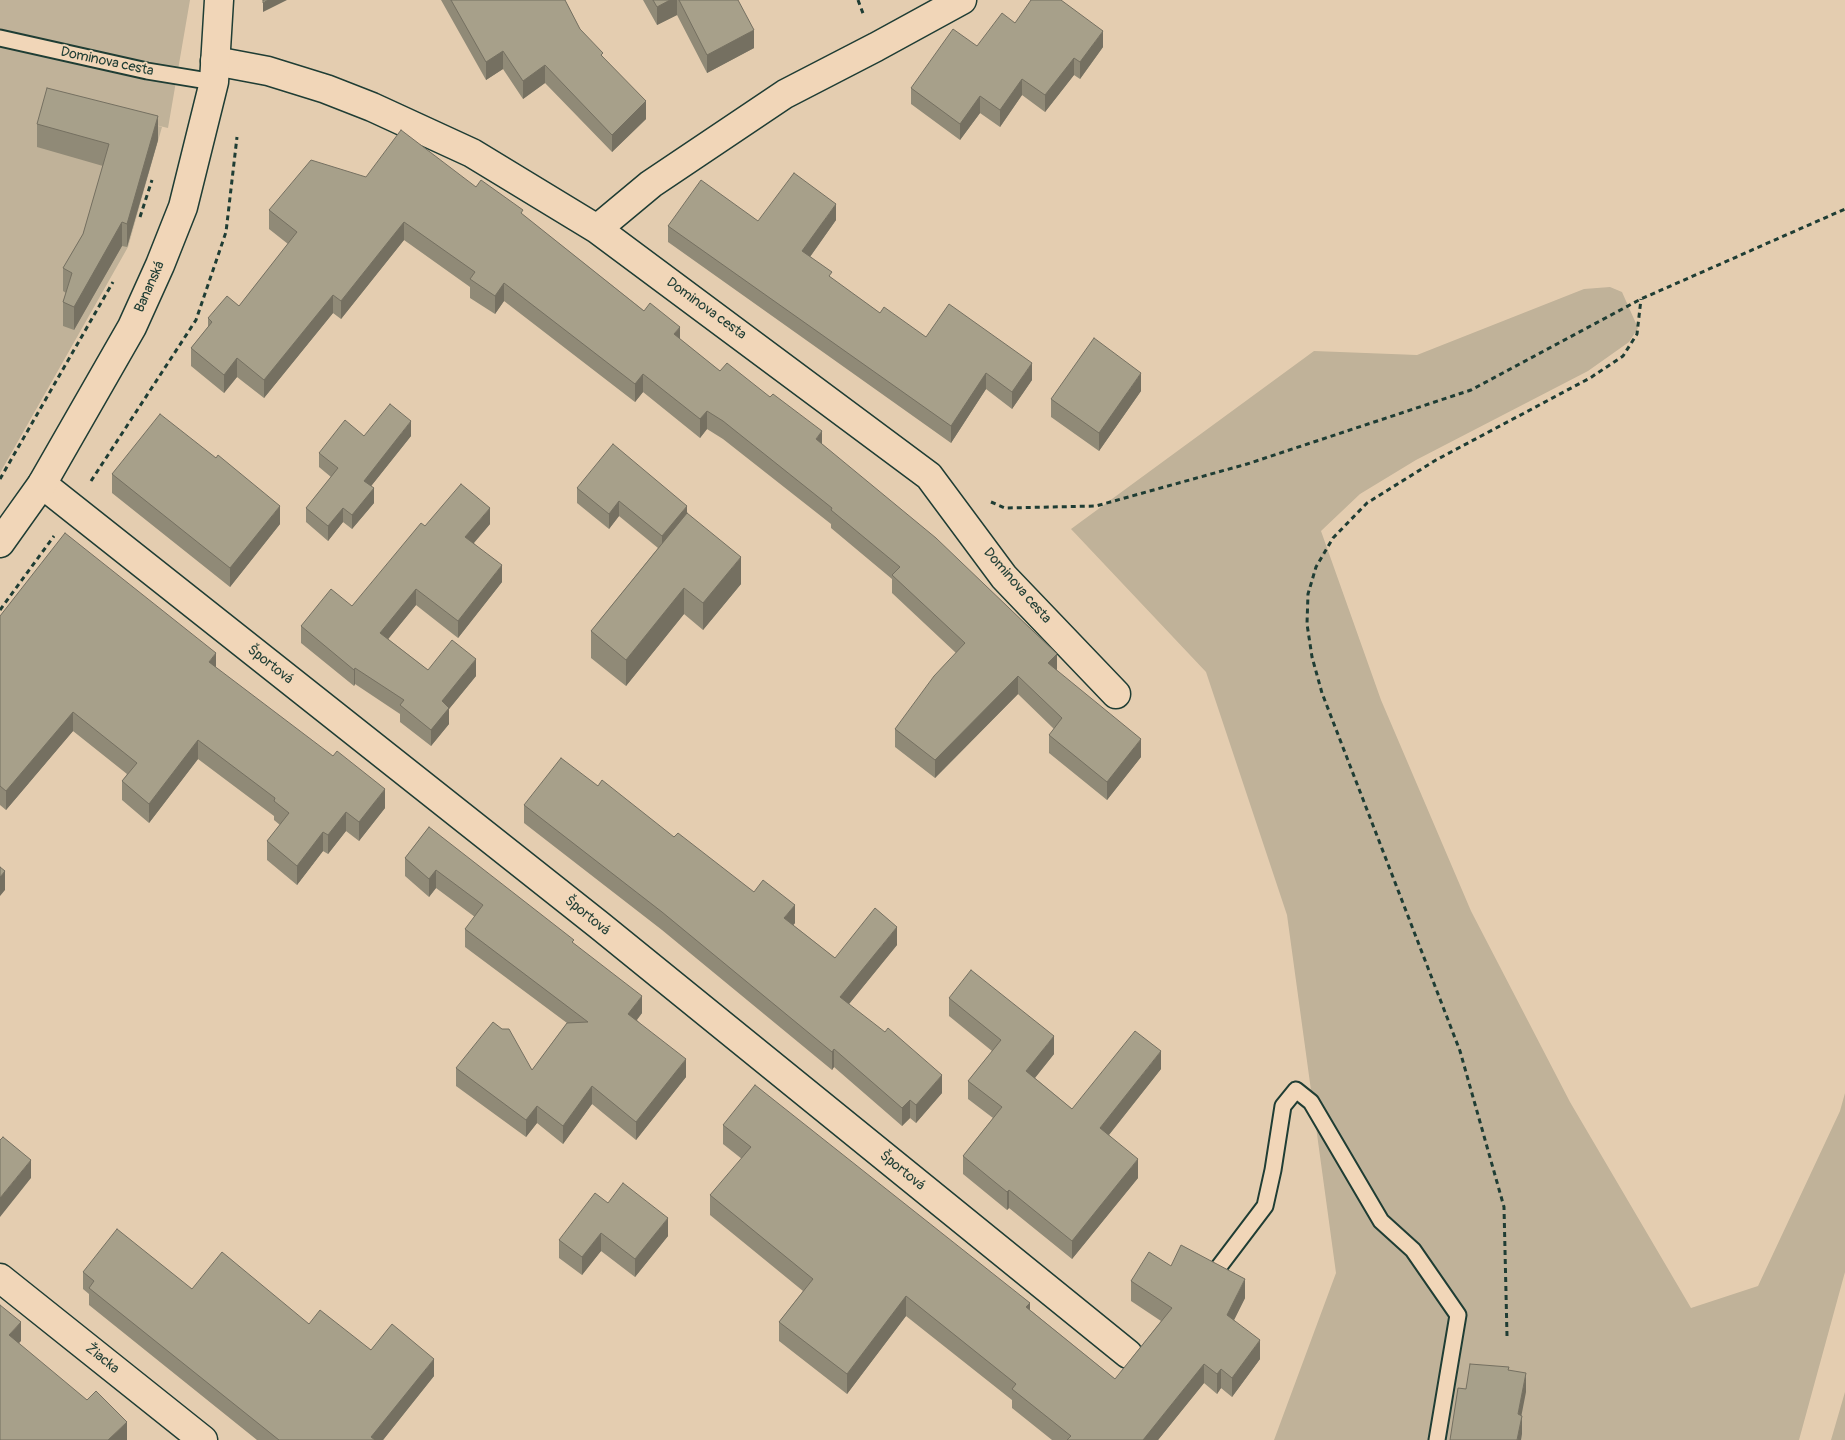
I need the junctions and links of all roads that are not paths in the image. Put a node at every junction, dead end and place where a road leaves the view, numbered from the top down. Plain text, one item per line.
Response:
1 (219, 0) edge
2 (962, 0) edge
3 (0, 38) edge
4 (215, 72) junction
5 (597, 229) junction
6 (42, 484) junction
7 (0, 543) edge
8 (1116, 694) dead end
9 (1215, 1272) edge
10 (0, 1278) edge
11 (1128, 1354) dead end
12 (200, 1439) edge
13 (1437, 1440) edge

1 - 4 street, Bananská
2 - 5 street
3 - 4 lane, Dominova cesta
4 - 5 street, Dominova cesta
4 - 6 street, Bananská
5 - 8 street, Dominova cesta
6 - 7 street, Bananská
6 - 11 street, Športová
9 - 13 lane
10 - 12 street, Žiacka

